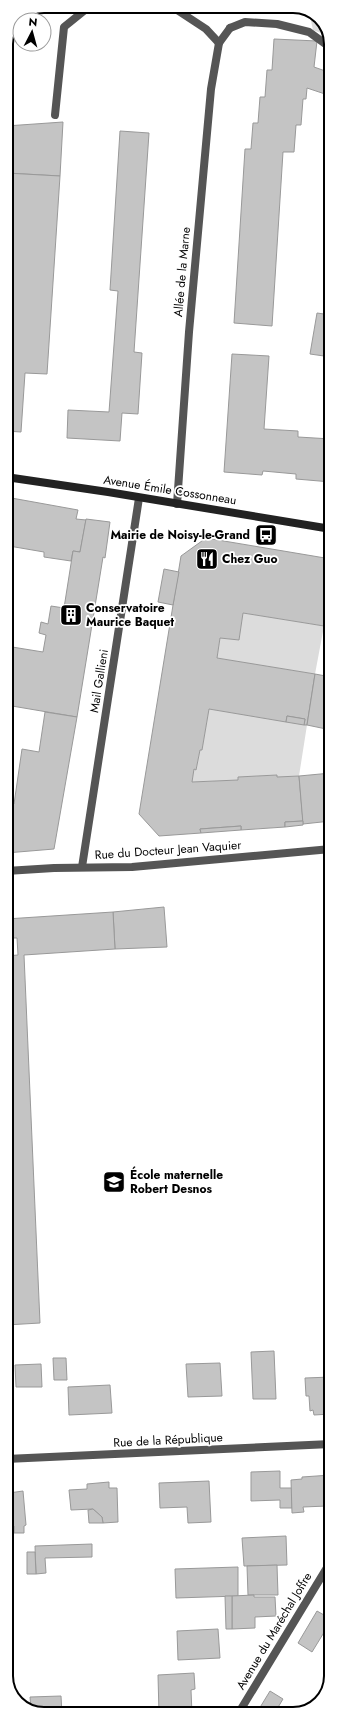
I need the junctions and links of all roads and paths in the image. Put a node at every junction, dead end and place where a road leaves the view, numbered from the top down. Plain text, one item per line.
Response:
1 (81, 13) edge
2 (182, 13) edge
3 (219, 43) junction
4 (324, 43) edge
5 (55, 115) dead end
6 (13, 478) edge
7 (139, 498) junction
8 (177, 504) junction
9 (324, 528) edge
10 (324, 850) edge
11 (82, 868) junction
12 (13, 871) edge
13 (324, 1444) edge
14 (13, 1459) edge
15 (324, 1573) edge
16 (242, 1707) edge

1 - 5 street
2 - 3 street
3 - 4 street, Allée de la Marne
3 - 8 street, Allée de la Marne
6 - 7 street, Avenue Émile Cossonneau
7 - 8 street, Avenue Émile Cossonneau
7 - 11 street, Mail Gallieni
8 - 9 street, Avenue Émile Cossonneau
10 - 11 street, Rue du Docteur Jean Vaquier
11 - 12 street, Rue du Docteur Jean Vaquier
13 - 14 street, Rue de la République
15 - 16 street, Avenue du Maréchal Joffre

